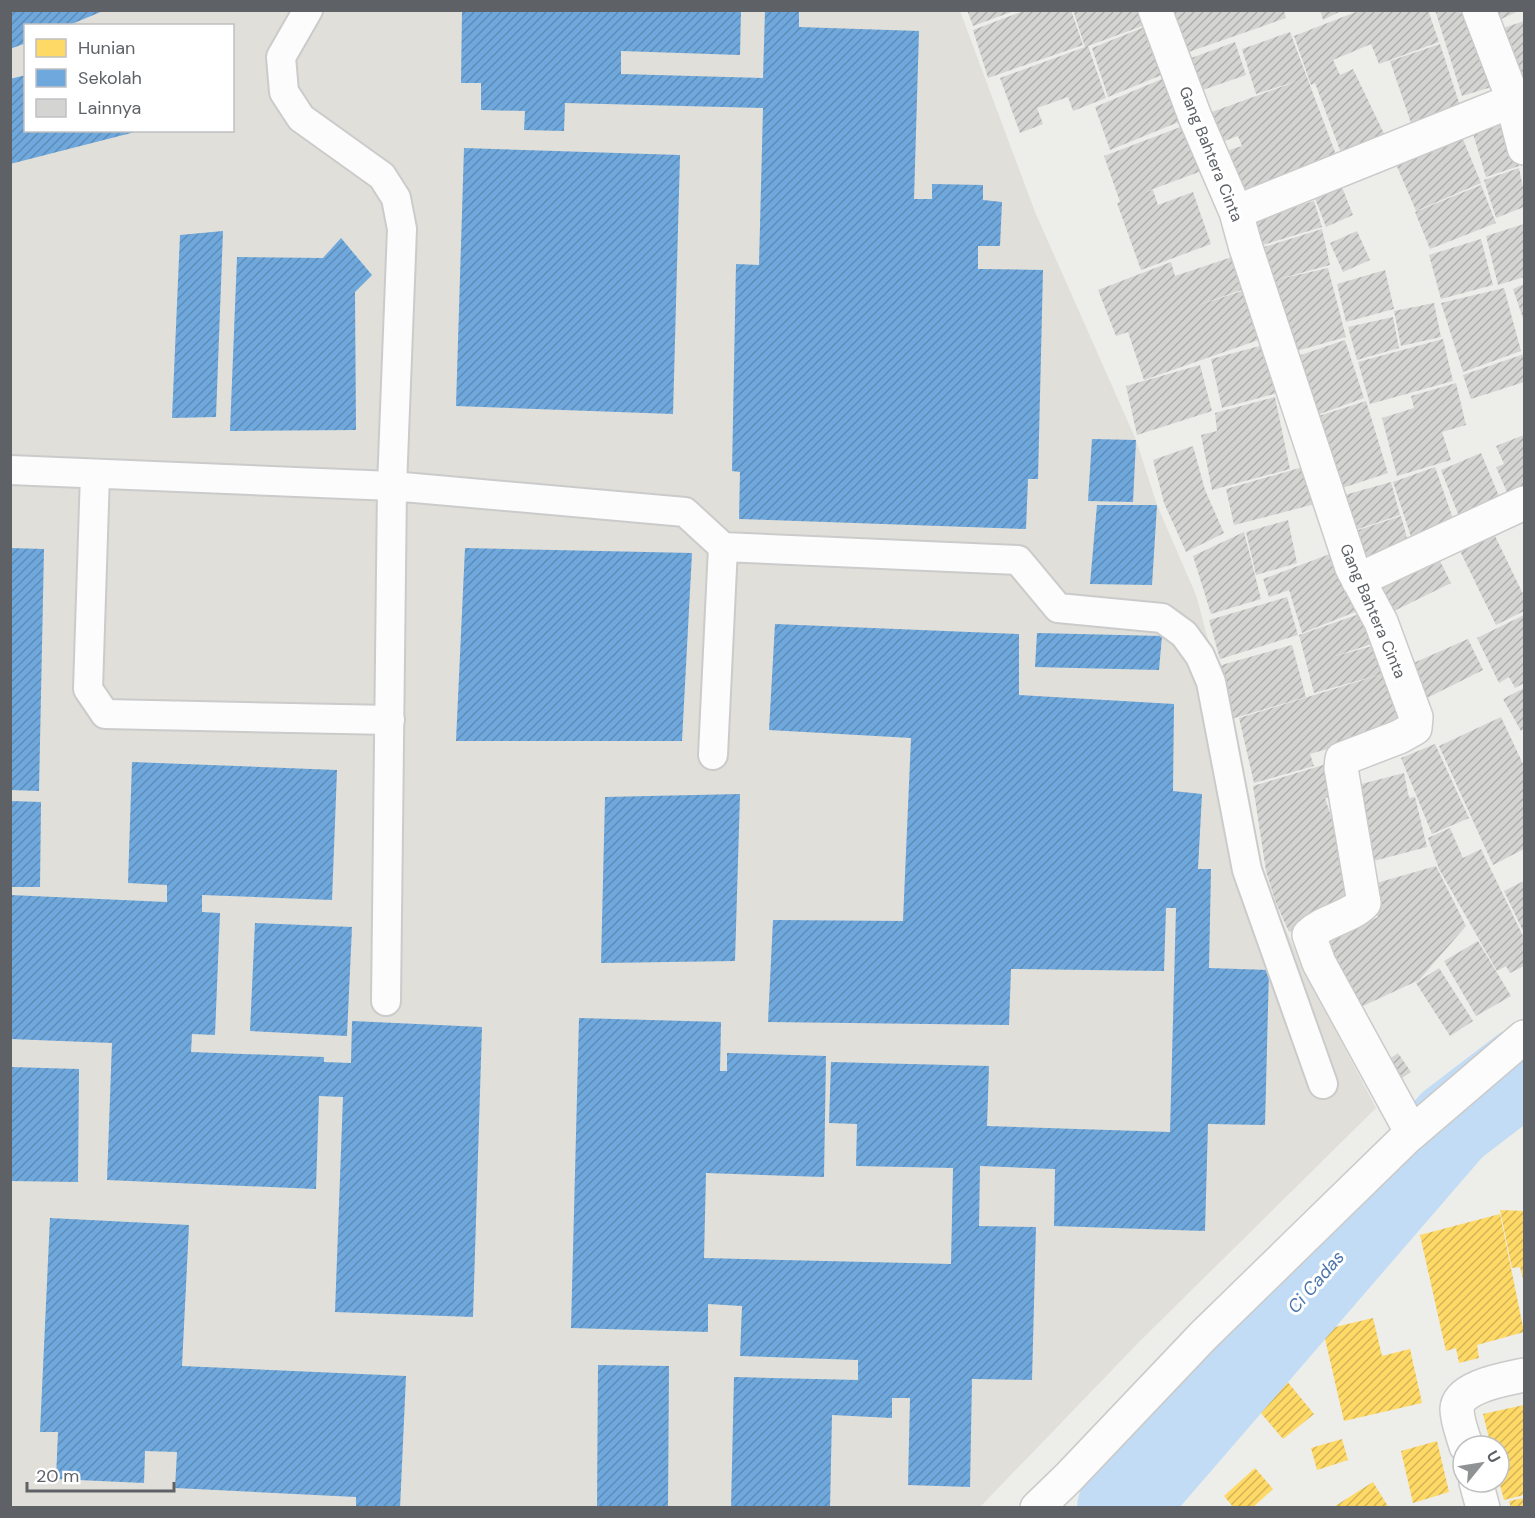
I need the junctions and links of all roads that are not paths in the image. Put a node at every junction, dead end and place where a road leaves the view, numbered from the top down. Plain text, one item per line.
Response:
1 (308, 10) edge
2 (1155, 10) edge
3 (1479, 10) edge
4 (1519, 97) edge
5 (1524, 148) edge
6 (1236, 212) junction
7 (10, 470) edge
8 (95, 474) junction
9 (392, 486) junction
10 (1524, 502) edge
11 (723, 547) junction
12 (1358, 580) junction
13 (390, 720) junction
14 (713, 755) dead end
15 (387, 1001) dead end
16 (1524, 1037) edge
17 (1323, 1084) dead end
18 (1412, 1133) junction
19 (1524, 1375) edge
20 (1463, 1434) edge
21 (1037, 1508) edge

1 - 9 lane
2 - 6 street, Gang Bahtera Cinta
3 - 4 street
4 - 5 street
4 - 6 street
6 - 12 street, Gang Bahtera Cinta
7 - 8 lane
8 - 9 lane
8 - 13 lane
9 - 11 lane
9 - 13 lane
10 - 12 street
11 - 14 lane
11 - 17 lane
12 - 18 street, Gang Bahtera Cinta
13 - 15 lane
16 - 18 street
18 - 21 street
19 - 20 street

